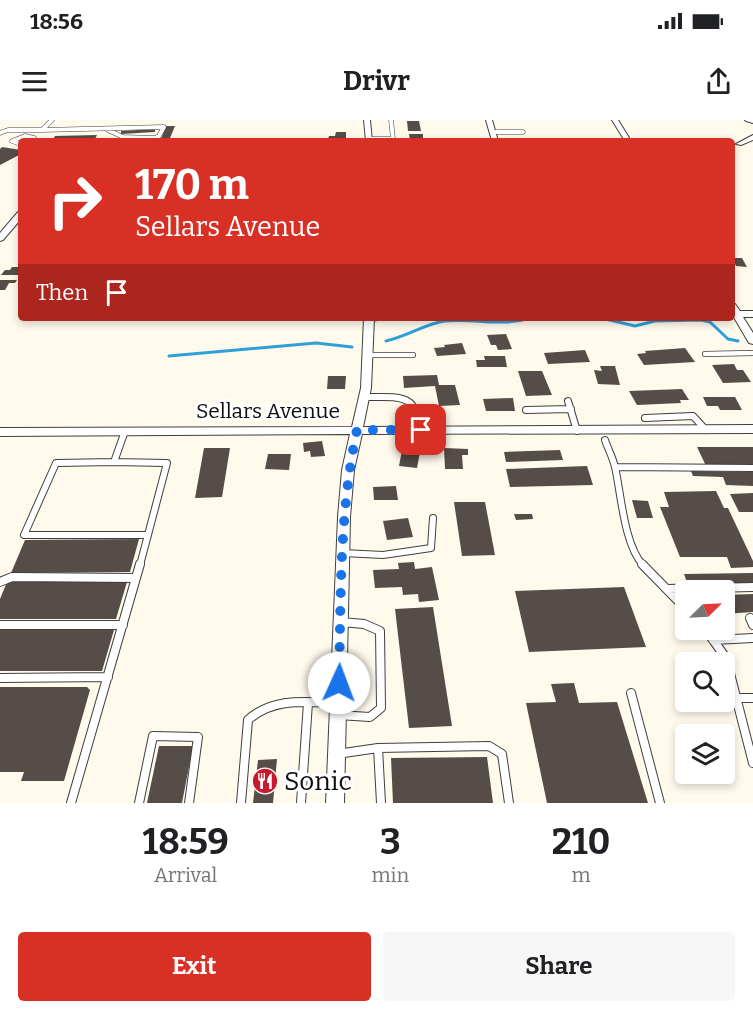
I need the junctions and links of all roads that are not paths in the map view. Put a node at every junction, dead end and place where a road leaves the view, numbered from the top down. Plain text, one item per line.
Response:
1 (52, 120) edge
2 (368, 120) edge
3 (391, 120) edge
4 (489, 120) edge
5 (615, 120) edge
6 (748, 120) edge
7 (753, 121) edge
8 (42, 130) junction
9 (108, 130) junction
10 (492, 132) junction
11 (523, 132) dead end
12 (0, 133) edge
13 (753, 136) edge
14 (24, 138) edge
15 (32, 138) edge
16 (369, 138) edge
17 (393, 138) edge
18 (494, 138) edge
19 (626, 138) edge
20 (18, 143) edge
21 (739, 144) dead end
22 (18, 217) edge
23 (0, 238) edge
24 (735, 310) edge
25 (735, 312) edge
26 (753, 314) edge
27 (372, 321) edge
28 (753, 341) edge
29 (753, 353) edge
30 (705, 354) dead end
31 (368, 355) junction
32 (412, 355) dead end
33 (365, 398) junction
34 (568, 401) dead end
35 (571, 409) junction
36 (526, 410) dead end
37 (645, 418) dead end
38 (706, 429) junction
39 (753, 429) edge
40 (357, 430) junction
41 (421, 430) junction
42 (124, 431) junction
43 (577, 431) junction
44 (0, 432) edge
45 (605, 440) dead end
46 (114, 462) junction
47 (615, 467) junction
48 (753, 468) edge
49 (434, 518) dead end
50 (148, 535) junction
51 (342, 554) junction
52 (136, 578) junction
53 (0, 582) edge
54 (753, 587) edge
55 (666, 589) junction
56 (675, 598) edge
57 (340, 622) junction
58 (0, 625) edge
59 (123, 625) junction
60 (753, 638) edge
61 (735, 639) edge
62 (713, 640) edge
63 (108, 677) junction
64 (0, 678) edge
65 (631, 693) dead end
66 (736, 698) junction
67 (753, 698) edge
68 (308, 703) junction
69 (338, 709) junction
70 (378, 748) junction
71 (337, 754) junction
72 (753, 763) edge
73 (71, 803) edge
74 (139, 803) edge
75 (189, 803) edge
76 (241, 803) edge
77 (301, 803) edge
78 (335, 803) edge
79 (381, 803) edge
80 (509, 803) edge
81 (660, 803) edge

1 - 8 lane
2 - 16 street
3 - 17 lane
4 - 10 street
5 - 19 street
6 - 7 street
8 - 9 lane
8 - 12 lane
8 - 15 lane
9 - 9 lane
10 - 11 lane
10 - 18 street
13 - 21 street
14 - 20 lane
22 - 23 street
24 - 26 street
25 - 28 street
27 - 31 street
29 - 30 lane
31 - 32 lane
31 - 33 street
33 - 40 street
33 - 41 lane
34 - 35 lane
35 - 36 lane
35 - 43 lane
37 - 38 lane
38 - 39 street, Sellars Avenue
38 - 43 street, Sellars Avenue
40 - 41 street, Sellars Avenue
40 - 42 street, Sellars Avenue
40 - 51 street
41 - 43 street, Sellars Avenue
42 - 44 street, Sellars Avenue
42 - 46 lane
45 - 47 lane
46 - 50 lane
46 - 50 lane
47 - 48 lane
47 - 55 lane
49 - 51 lane
50 - 52 lane
51 - 57 street
52 - 53 lane
52 - 59 lane
54 - 55 lane
55 - 56 lane
57 - 69 street
57 - 69 lane
58 - 59 lane
59 - 63 lane
60 - 61 lane
62 - 66 lane
63 - 64 lane
63 - 73 lane
65 - 81 lane
66 - 67 lane
66 - 72 lane
68 - 69 lane
68 - 76 lane
68 - 77 lane
69 - 71 street
70 - 71 lane
70 - 79 lane
70 - 80 lane
71 - 78 street
74 - 75 lane

